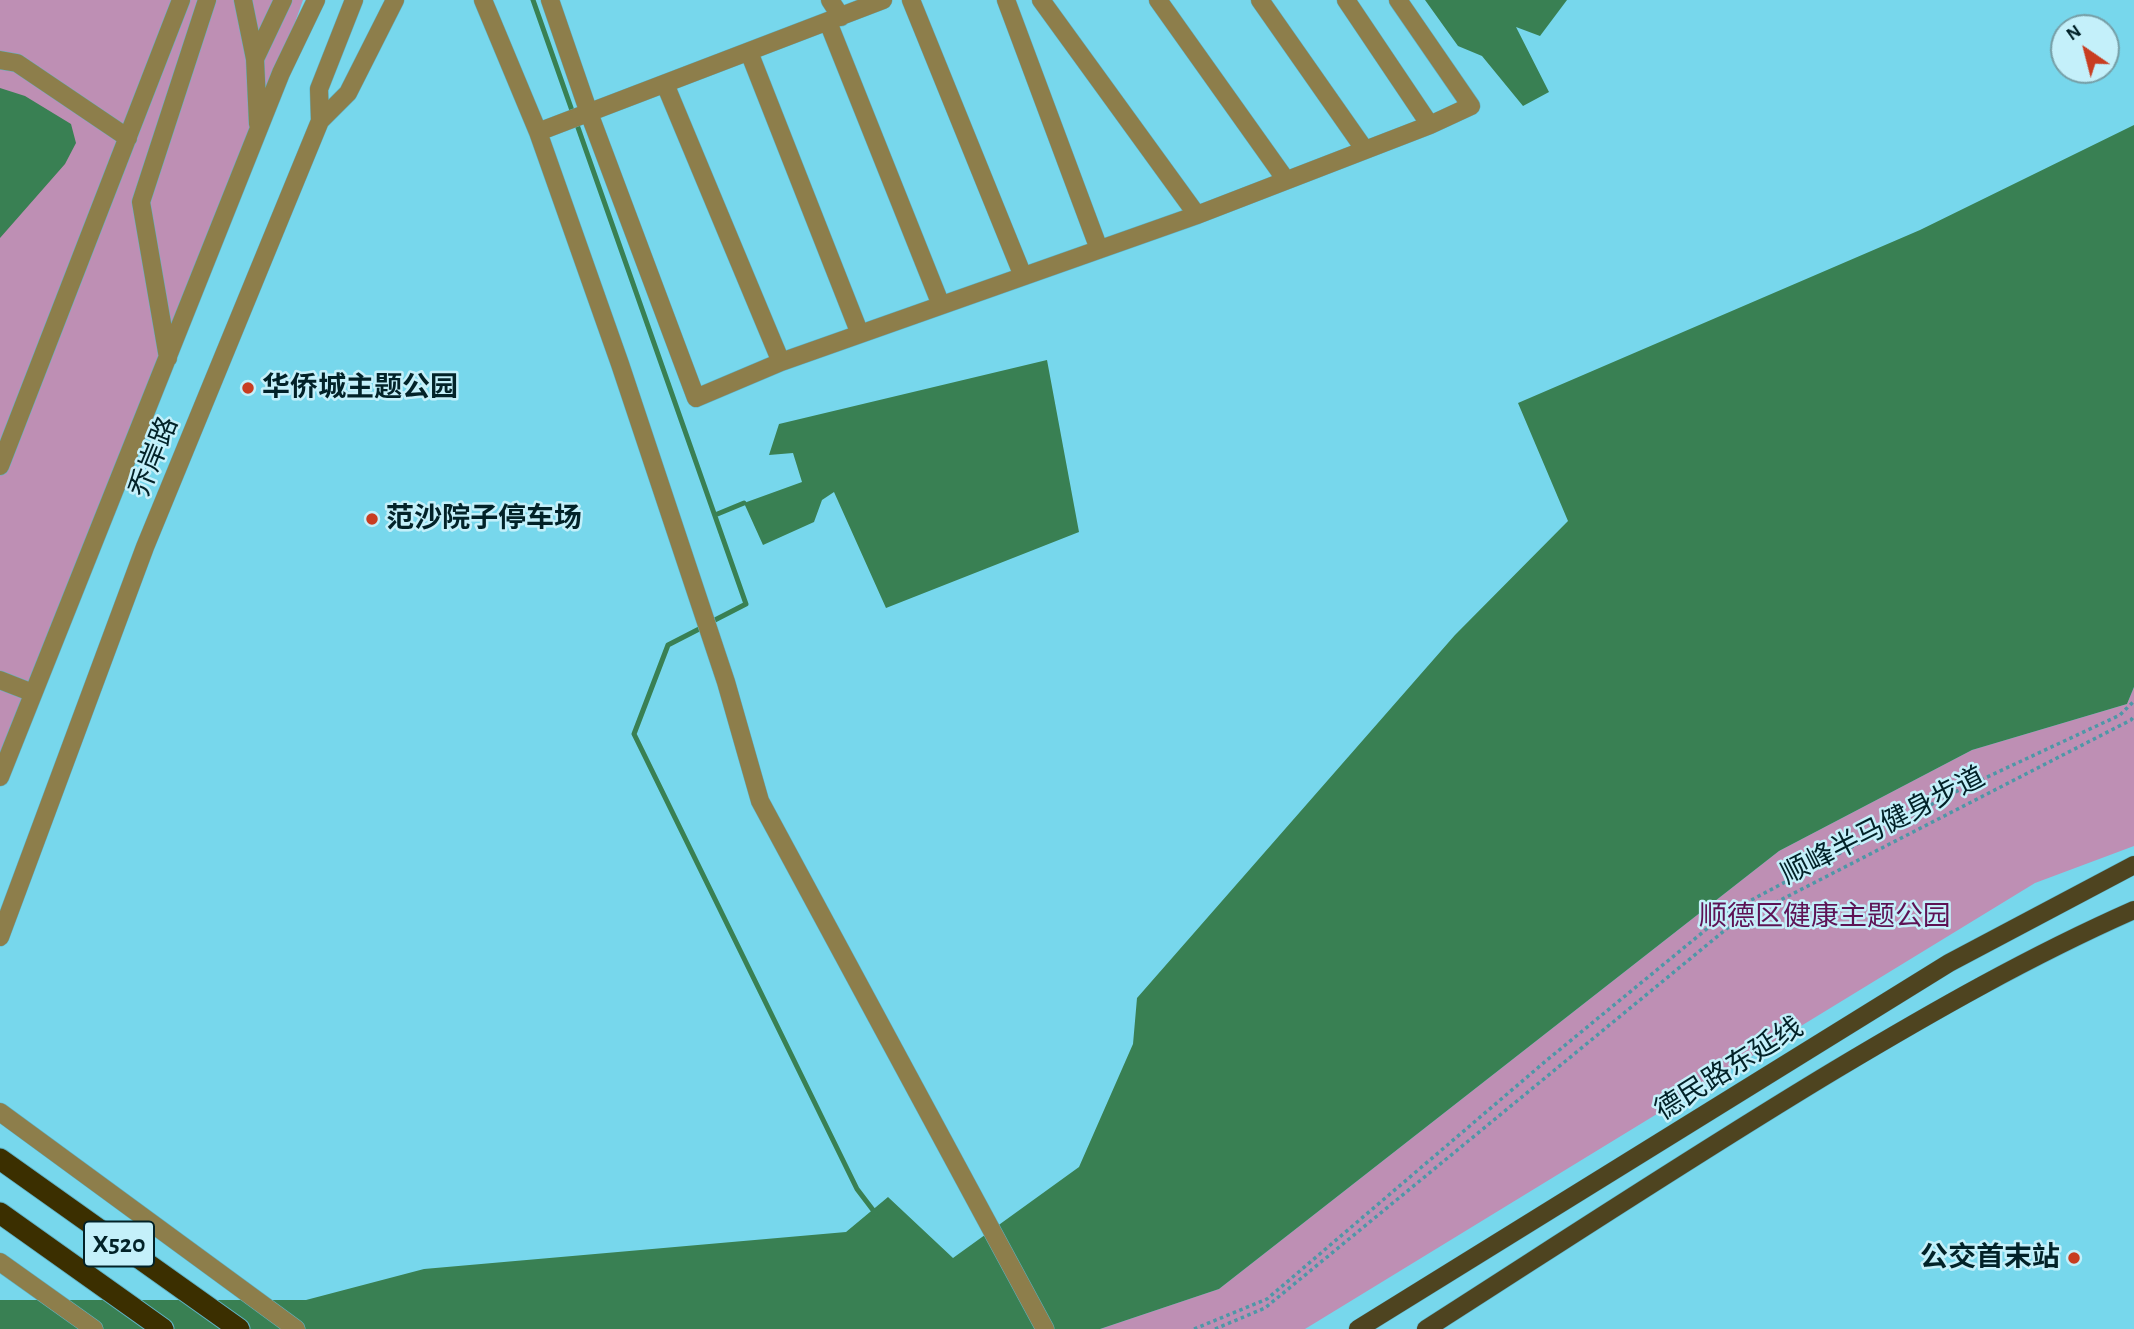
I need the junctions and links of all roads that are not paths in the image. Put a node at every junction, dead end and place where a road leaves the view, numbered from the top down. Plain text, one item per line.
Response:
1 (181, 0) edge
2 (207, 0) edge
3 (243, 0) edge
4 (283, 0) edge
5 (316, 0) edge
6 (354, 0) edge
7 (395, 0) edge
8 (483, 0) edge
9 (550, 0) edge
10 (830, 0) edge
11 (883, 0) edge
12 (911, 0) edge
13 (1006, 0) edge
14 (1041, 0) edge
15 (1158, 0) edge
16 (1260, 0) edge
17 (1346, 0) edge
18 (1398, 0) edge
19 (834, 20) junction
20 (749, 52) junction
21 (255, 59) junction
22 (0, 60) edge
23 (665, 84) junction
24 (589, 113) junction
25 (320, 121) junction
26 (1430, 125) junction
27 (545, 129) junction
28 (258, 132) junction
29 (128, 138) junction
30 (1365, 150) junction
31 (1286, 180) junction
32 (1197, 215) junction
33 (1099, 249) junction
34 (1023, 276) junction
35 (941, 305) junction
36 (860, 334) junction
37 (168, 358) junction
38 (781, 362) junction
39 (0, 466) edge
40 (0, 680) edge
41 (33, 693) junction
42 (0, 777) edge
43 (2134, 865) edge
44 (2134, 909) edge
45 (0, 937) edge
46 (0, 1105) edge
47 (0, 1112) edge
48 (15, 1123) junction
49 (0, 1159) edge
50 (0, 1213) edge
51 (0, 1262) edge
52 (94, 1329) edge
53 (163, 1329) edge
54 (239, 1329) edge
55 (296, 1329) edge
56 (1045, 1329) edge
57 (1359, 1329) edge
58 (1426, 1329) edge

1 - 29 street
2 - 37 street
3 - 21 street
4 - 21 street
5 - 28 street, 乔岸路
6 - 25 street, 乔岸路
7 - 25 street
8 - 27 street
9 - 24 street
10 - 19 street
11 - 19 street
12 - 34 street
13 - 33 street
14 - 32 street
15 - 31 street
16 - 30 street
17 - 26 street
18 - 26 street
19 - 20 street
19 - 35 street
20 - 23 street
20 - 36 street
21 - 28 street
22 - 29 street
23 - 24 street
23 - 38 street
24 - 27 street
24 - 38 street
25 - 45 street, 乔岸路
26 - 30 street
27 - 56 street
28 - 37 street, 乔岸路
29 - 39 street
30 - 31 street
31 - 32 street
32 - 33 street
33 - 34 street
34 - 35 street
35 - 36 street
36 - 38 street
37 - 41 street, 乔岸路
40 - 41 street
41 - 42 street, 乔岸路
43 - 57 main road, 德民路东延线
44 - 58 main road, 德民路东延线
46 - 48 street
47 - 48 street
48 - 55 street
49 - 54 highway, X520
50 - 53 highway, X520
51 - 52 street

